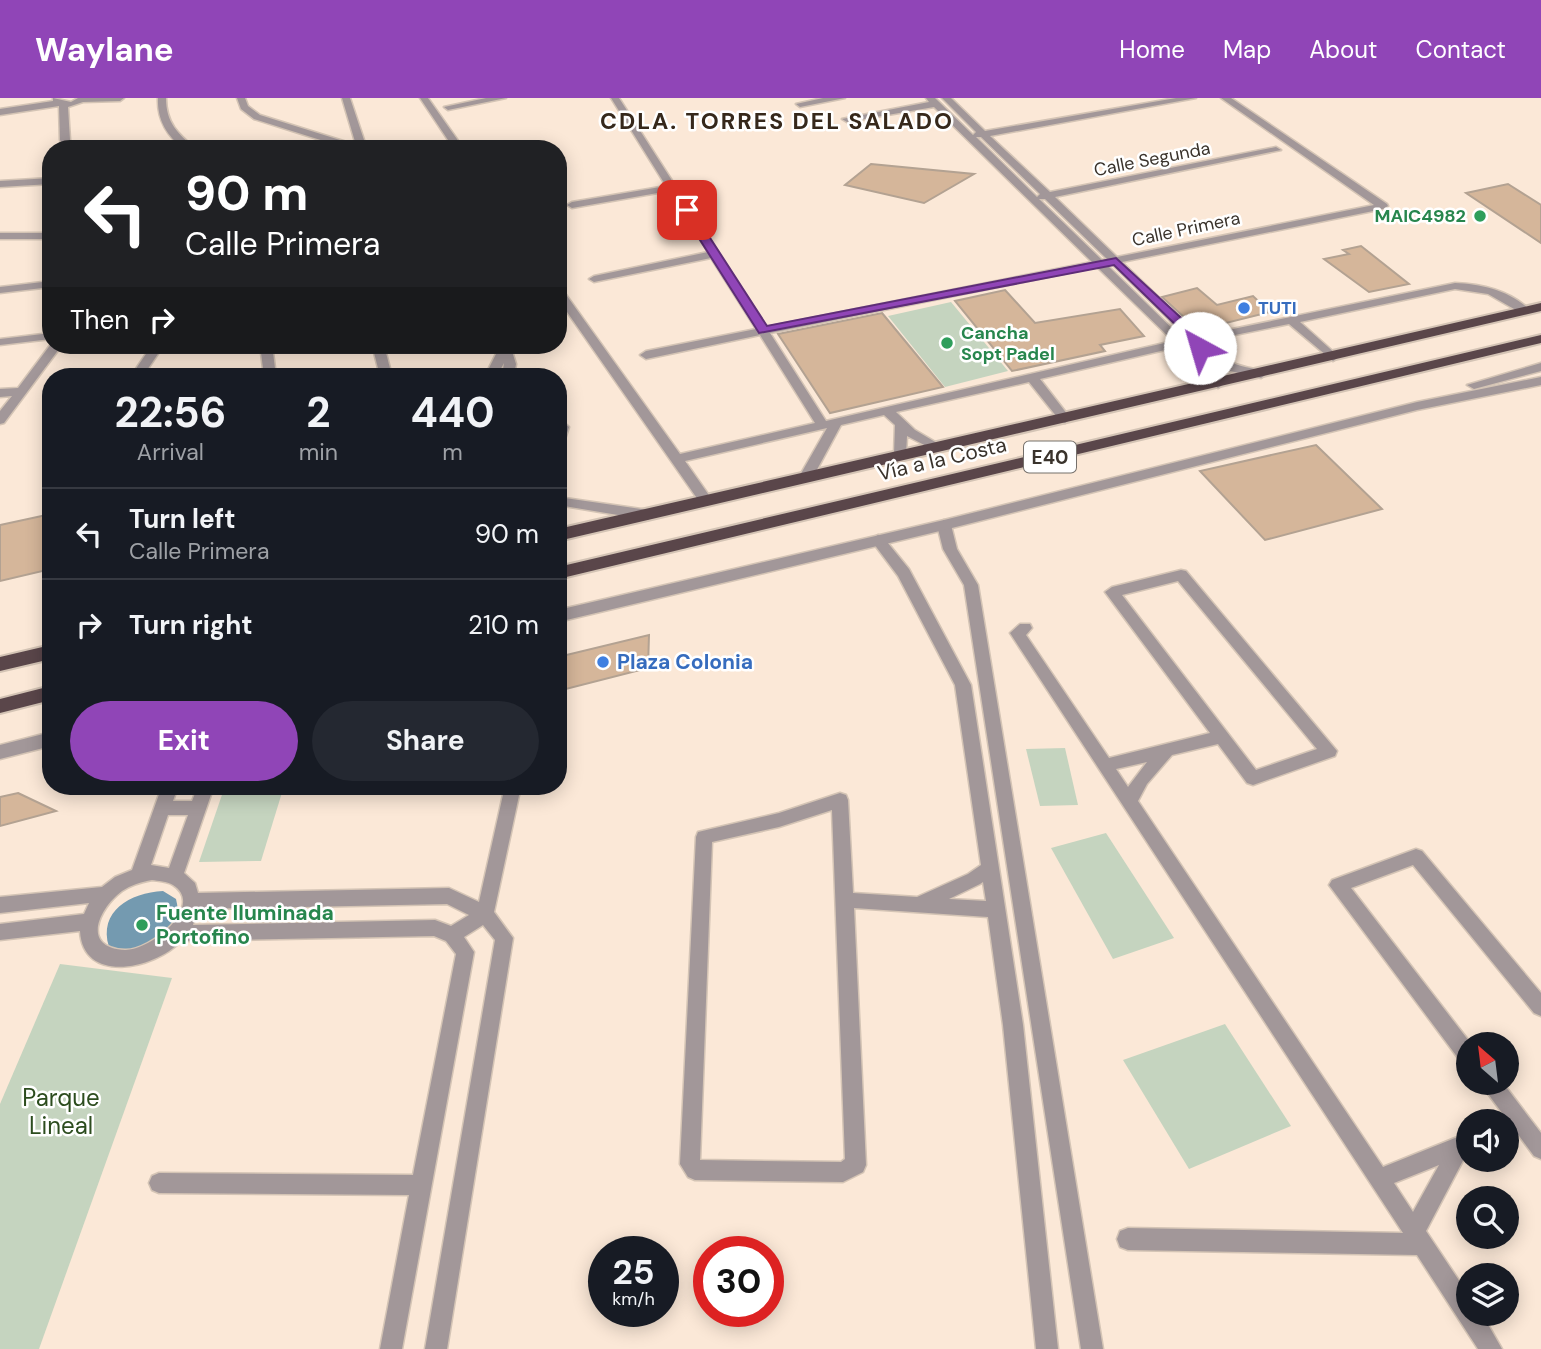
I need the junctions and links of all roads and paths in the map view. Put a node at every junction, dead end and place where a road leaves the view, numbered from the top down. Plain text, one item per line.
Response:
1 (120, 98) edge
2 (162, 98) edge
3 (241, 98) edge
4 (252, 98) edge
5 (346, 98) edge
6 (424, 98) edge
7 (502, 98) edge
8 (615, 98) edge
9 (841, 98) edge
10 (946, 98) edge
11 (1192, 98) edge
12 (1225, 98) edge
13 (82, 101) edge
14 (933, 101) edge
15 (61, 104) edge
16 (800, 104) dead end
17 (448, 107) dead end
18 (0, 112) edge
19 (847, 119) dead end
20 (352, 121) junction
21 (278, 124) junction
22 (310, 133) junction
23 (984, 134) junction
24 (970, 137) junction
25 (65, 140) edge
26 (182, 140) edge
27 (332, 140) edge
28 (358, 140) edge
29 (453, 140) edge
30 (1276, 150) dead end
31 (42, 182) edge
32 (0, 184) edge
33 (672, 188) junction
34 (1048, 196) junction
35 (1033, 199) junction
36 (572, 205) dead end
37 (0, 236) edge
38 (42, 236) edge
39 (715, 254) junction
40 (1116, 261) junction
41 (1100, 264) junction
42 (594, 279) dead end
43 (42, 285) edge
44 (0, 290) edge
45 (567, 304) edge
46 (1541, 307) edge
47 (1525, 311) junction
48 (1291, 320) junction
49 (764, 330) junction
50 (42, 337) edge
51 (1541, 339) edge
52 (1198, 341) junction
53 (0, 342) edge
54 (1181, 343) junction
55 (49, 354) edge
56 (646, 355) dead end
57 (1333, 357) junction
58 (1541, 367) edge
59 (1261, 374) junction
60 (1032, 377) junction
61 (1541, 381) edge
62 (1218, 384) junction
63 (22, 391) junction
64 (0, 393) edge
65 (1417, 406) junction
66 (886, 410) junction
67 (1065, 419) junction
68 (0, 420) edge
69 (838, 420) junction
70 (821, 424) junction
71 (901, 425) junction
72 (936, 446) junction
73 (900, 455) junction
74 (676, 459) junction
75 (806, 477) junction
76 (706, 501) junction
77 (567, 502) edge
78 (648, 514) junction
79 (944, 525) junction
80 (567, 533) edge
81 (878, 540) junction
82 (567, 571) edge
83 (567, 614) edge
84 (1025, 628) dead end
85 (42, 654) edge
86 (0, 664) edge
87 (42, 695) edge
88 (0, 706) edge
89 (1222, 737) junction
90 (42, 741) edge
91 (0, 752) edge
92 (1166, 752) junction
93 (1106, 765) junction
94 (167, 795) edge
95 (202, 795) edge
96 (511, 795) edge
97 (1129, 801) junction
98 (162, 808) junction
99 (198, 808) junction
100 (990, 868) junction
101 (138, 875) junction
102 (175, 876) junction
103 (105, 894) junction
104 (845, 900) junction
105 (192, 901) junction
106 (0, 905) edge
107 (918, 905) junction
108 (996, 910) junction
109 (485, 914) junction
110 (88, 922) junction
111 (0, 932) edge
112 (178, 933) junction
113 (452, 935) junction
114 (1029, 945) junction
115 (1001, 946) junction
116 (1541, 1007) edge
117 (1456, 1039) edge
118 (1519, 1130) edge
119 (1456, 1147) edge
120 (1541, 1150) edge
121 (1456, 1160) edge
122 (1378, 1179) junction
123 (159, 1184) dead end
124 (421, 1185) junction
125 (1128, 1239) dead end
126 (1416, 1239) junction
127 (1456, 1296) edge
128 (1477, 1326) edge
129 (391, 1349) edge
130 (436, 1349) edge
131 (1047, 1349) edge
132 (1092, 1349) edge
133 (1491, 1349) edge

1 - 13 street
2 - 26 street
3 - 21 street
4 - 21 street
5 - 20 street
6 - 29 street
7 - 17 street
8 - 33 street
9 - 16 street
10 - 23 street
11 - 23 street
12 - 40 street, Calle Primera
13 - 15 street
14 - 19 street
14 - 24 street
15 - 18 street
15 - 25 street
20 - 22 street
20 - 28 street
21 - 22 street
22 - 27 street
23 - 24 street
23 - 34 street
24 - 35 street
30 - 34 street, Calle Segunda
31 - 32 street
33 - 36 street
33 - 39 street
34 - 35 street, Calle Segunda
34 - 40 street
35 - 41 street
37 - 38 street
39 - 42 street
39 - 49 street
40 - 41 street, Calle Primera
40 - 52 street
41 - 49 street, Calle Primera
41 - 54 street
43 - 44 street
45 - 74 street
46 - 47 highway, Vía a la Costa / E40
47 - 48 street
47 - 57 highway, Vía a la Costa / E40
48 - 52 street
48 - 57 street
49 - 56 street, Calle Primera
49 - 70 street
50 - 53 street
51 - 82 highway, Vía a la Costa / E40
52 - 54 street
52 - 59 street
54 - 60 street
54 - 62 street
55 - 63 street
57 - 59 highway, Vía a la Costa / E40
58 - 65 street
59 - 62 highway, Vía a la Costa / E40
60 - 66 street
60 - 67 street
61 - 65 street
62 - 67 highway, Vía a la Costa / E40
63 - 64 street
63 - 68 street
65 - 79 street
66 - 69 street
66 - 71 street
67 - 72 highway, Vía a la Costa / E40
69 - 70 street
69 - 75 street
70 - 74 street
71 - 72 street
71 - 73 street
72 - 73 highway, Vía a la Costa / E40
73 - 75 highway, Vía a la Costa / E40
74 - 76 street
75 - 76 highway, Vía a la Costa / E40
76 - 78 highway, Vía a la Costa / E40
77 - 78 street
78 - 80 highway, Vía a la Costa / E40
79 - 81 street
79 - 114 street
81 - 83 street
81 - 100 street
84 - 93 street
85 - 86 highway
87 - 88 highway
89 - 89 street
89 - 92 street
90 - 91 street
92 - 93 street
92 - 97 street
93 - 97 street
94 - 98 street
95 - 99 street
96 - 109 street
97 - 122 street
98 - 99 street
98 - 101 street
99 - 102 street
100 - 107 street
100 - 108 street
101 - 102 street
101 - 103 street
102 - 105 street
103 - 106 street
103 - 110 street
104 - 104 street
104 - 107 street
105 - 109 street
105 - 112 street
107 - 108 street
108 - 115 street
109 - 113 street
109 - 130 street
110 - 111 street
110 - 112 street
112 - 113 street
113 - 124 street
114 - 115 street
114 - 132 street
115 - 131 street
116 - 117 street
118 - 120 street
119 - 122 street
121 - 126 street
122 - 126 street
123 - 124 street
124 - 129 street
125 - 126 street
126 - 127 street
128 - 133 street

